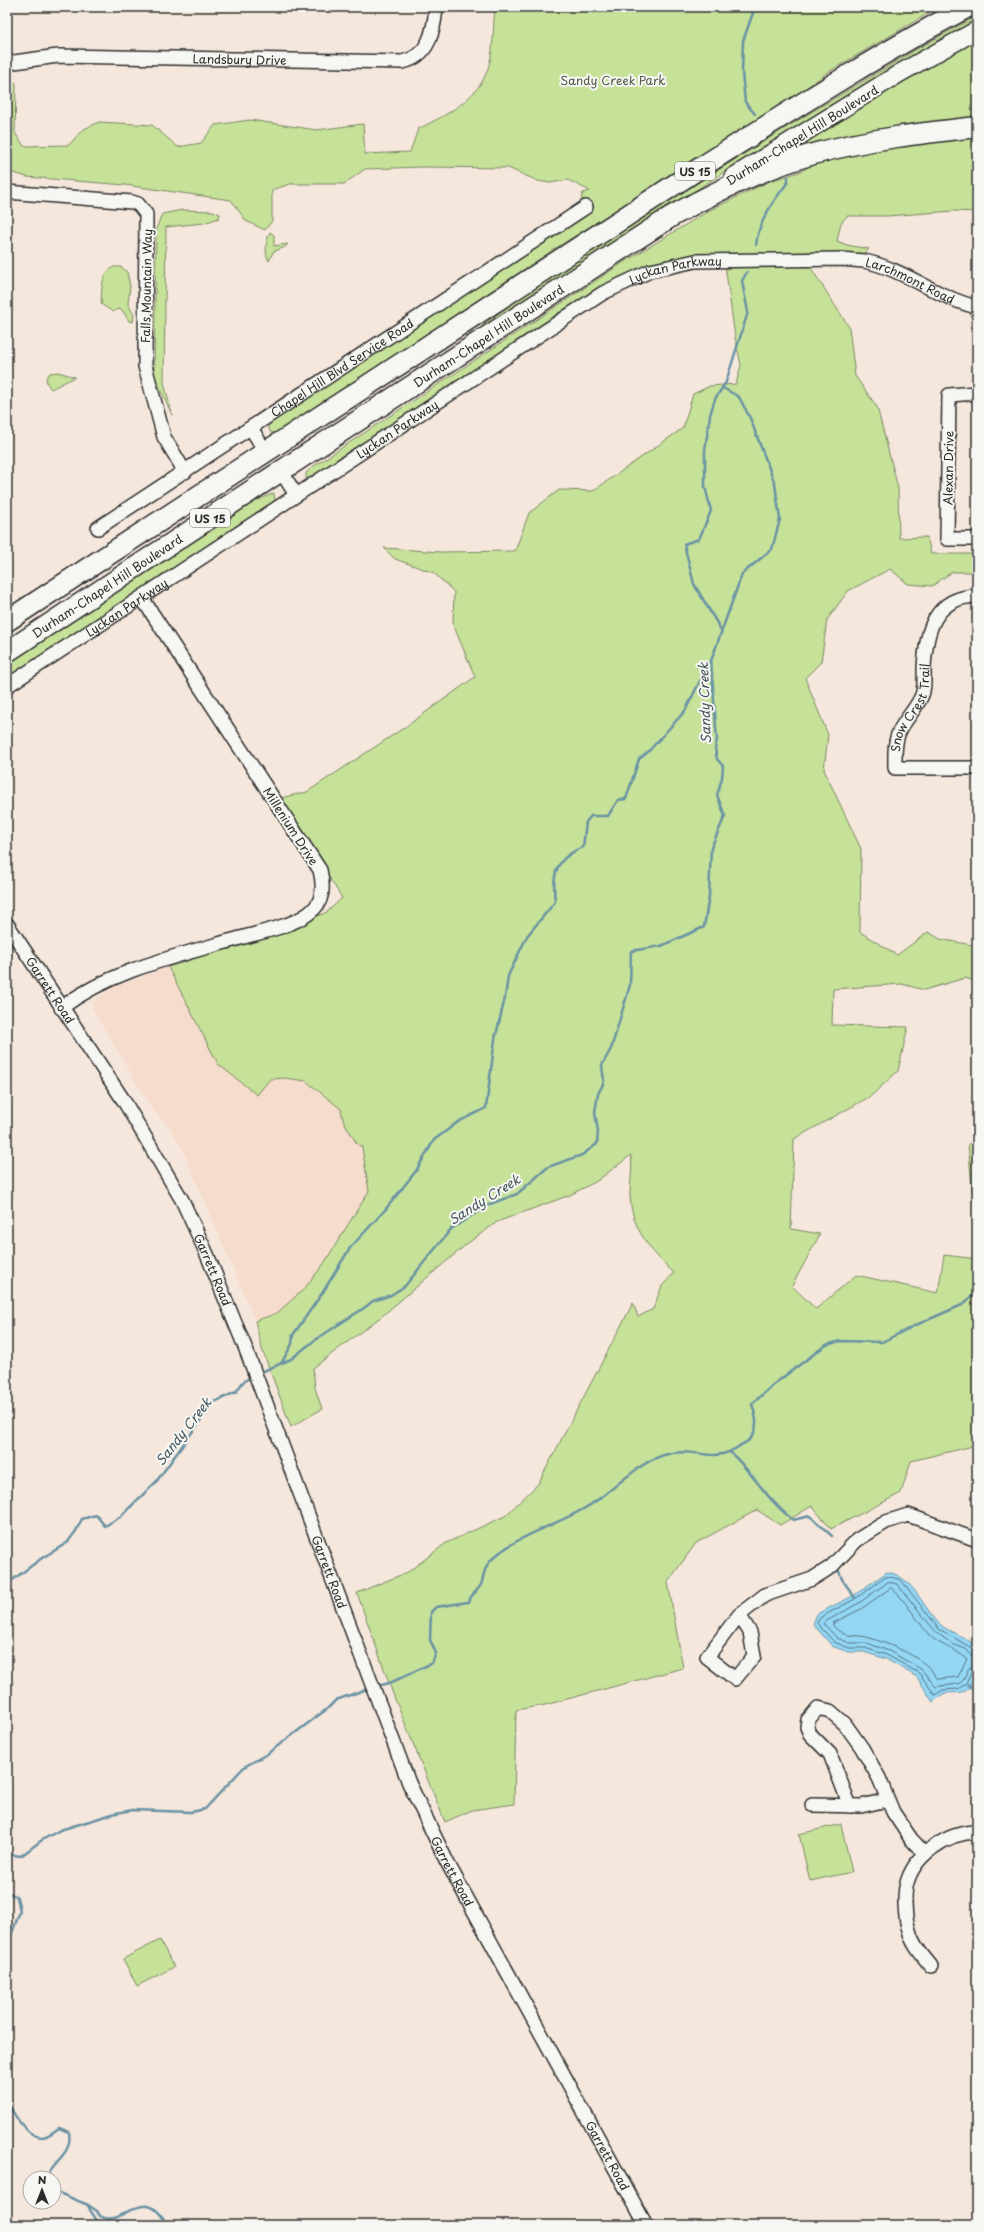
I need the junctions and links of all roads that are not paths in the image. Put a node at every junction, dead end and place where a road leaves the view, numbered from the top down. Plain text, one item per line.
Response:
1 (436, 7) edge
2 (968, 7) edge
3 (977, 30) edge
4 (7, 62) edge
5 (977, 127) edge
6 (944, 130) junction
7 (977, 130) edge
8 (7, 192) edge
9 (586, 207) dead end
10 (672, 216) junction
11 (841, 259) joint
12 (977, 307) edge
13 (372, 382) junction
14 (977, 393) edge
15 (251, 428) junction
16 (265, 451) junction
17 (280, 471) junction
18 (184, 472) junction
19 (296, 495) junction
20 (98, 528) dead end
21 (977, 539) edge
22 (140, 564) junction
23 (977, 596) edge
24 (142, 598) junction
25 (7, 621) edge
26 (7, 652) edge
27 (7, 686) edge
28 (977, 769) edge
29 (7, 924) edge
30 (61, 1008) junction
31 (977, 1540) edge
32 (739, 1615) dead end
33 (887, 1800) junction
34 (812, 1805) dead end
35 (850, 1806) junction
36 (977, 1832) edge
37 (925, 1854) junction
38 (931, 1966) dead end
39 (646, 2225) edge

1 - 4 street, Landsbury Drive
2 - 13 highway, Durham-Chapel Hill Boulevard / US 15
3 - 10 main road, Durham-Chapel Hill Boulevard
5 - 6 highway, US 15
6 - 7 highway
6 - 10 highway, US 15
8 - 18 street, Falls Mountain Way
9 - 15 street, Chapel Hill Blvd Service Road
10 - 17 highway, Durham-Chapel Hill Boulevard / US 15
11 - 12 street, Larchmont Road
11 - 19 street, Lyckan Parkway
13 - 16 highway, Durham-Chapel Hill Boulevard / US 15
13 - 17 highway
14 - 21 street, Alexan Drive
15 - 16 street
15 - 18 street, Chapel Hill Blvd Service Road
16 - 22 highway
16 - 25 highway, Durham-Chapel Hill Boulevard / US 15
17 - 19 street
17 - 22 highway, Durham-Chapel Hill Boulevard / US 15
18 - 20 street, Chapel Hill Blvd Service Road
19 - 24 street, Lyckan Parkway
22 - 26 highway, Durham-Chapel Hill Boulevard / US 15
23 - 28 street, Snow Crest Trail
24 - 27 street, Lyckan Parkway
24 - 30 street, Millenium Drive
29 - 30 street, Garrett Road
30 - 39 street, Garrett Road
31 - 32 street
33 - 35 street
33 - 35 street
33 - 37 street
34 - 35 street
36 - 37 street
37 - 38 street

